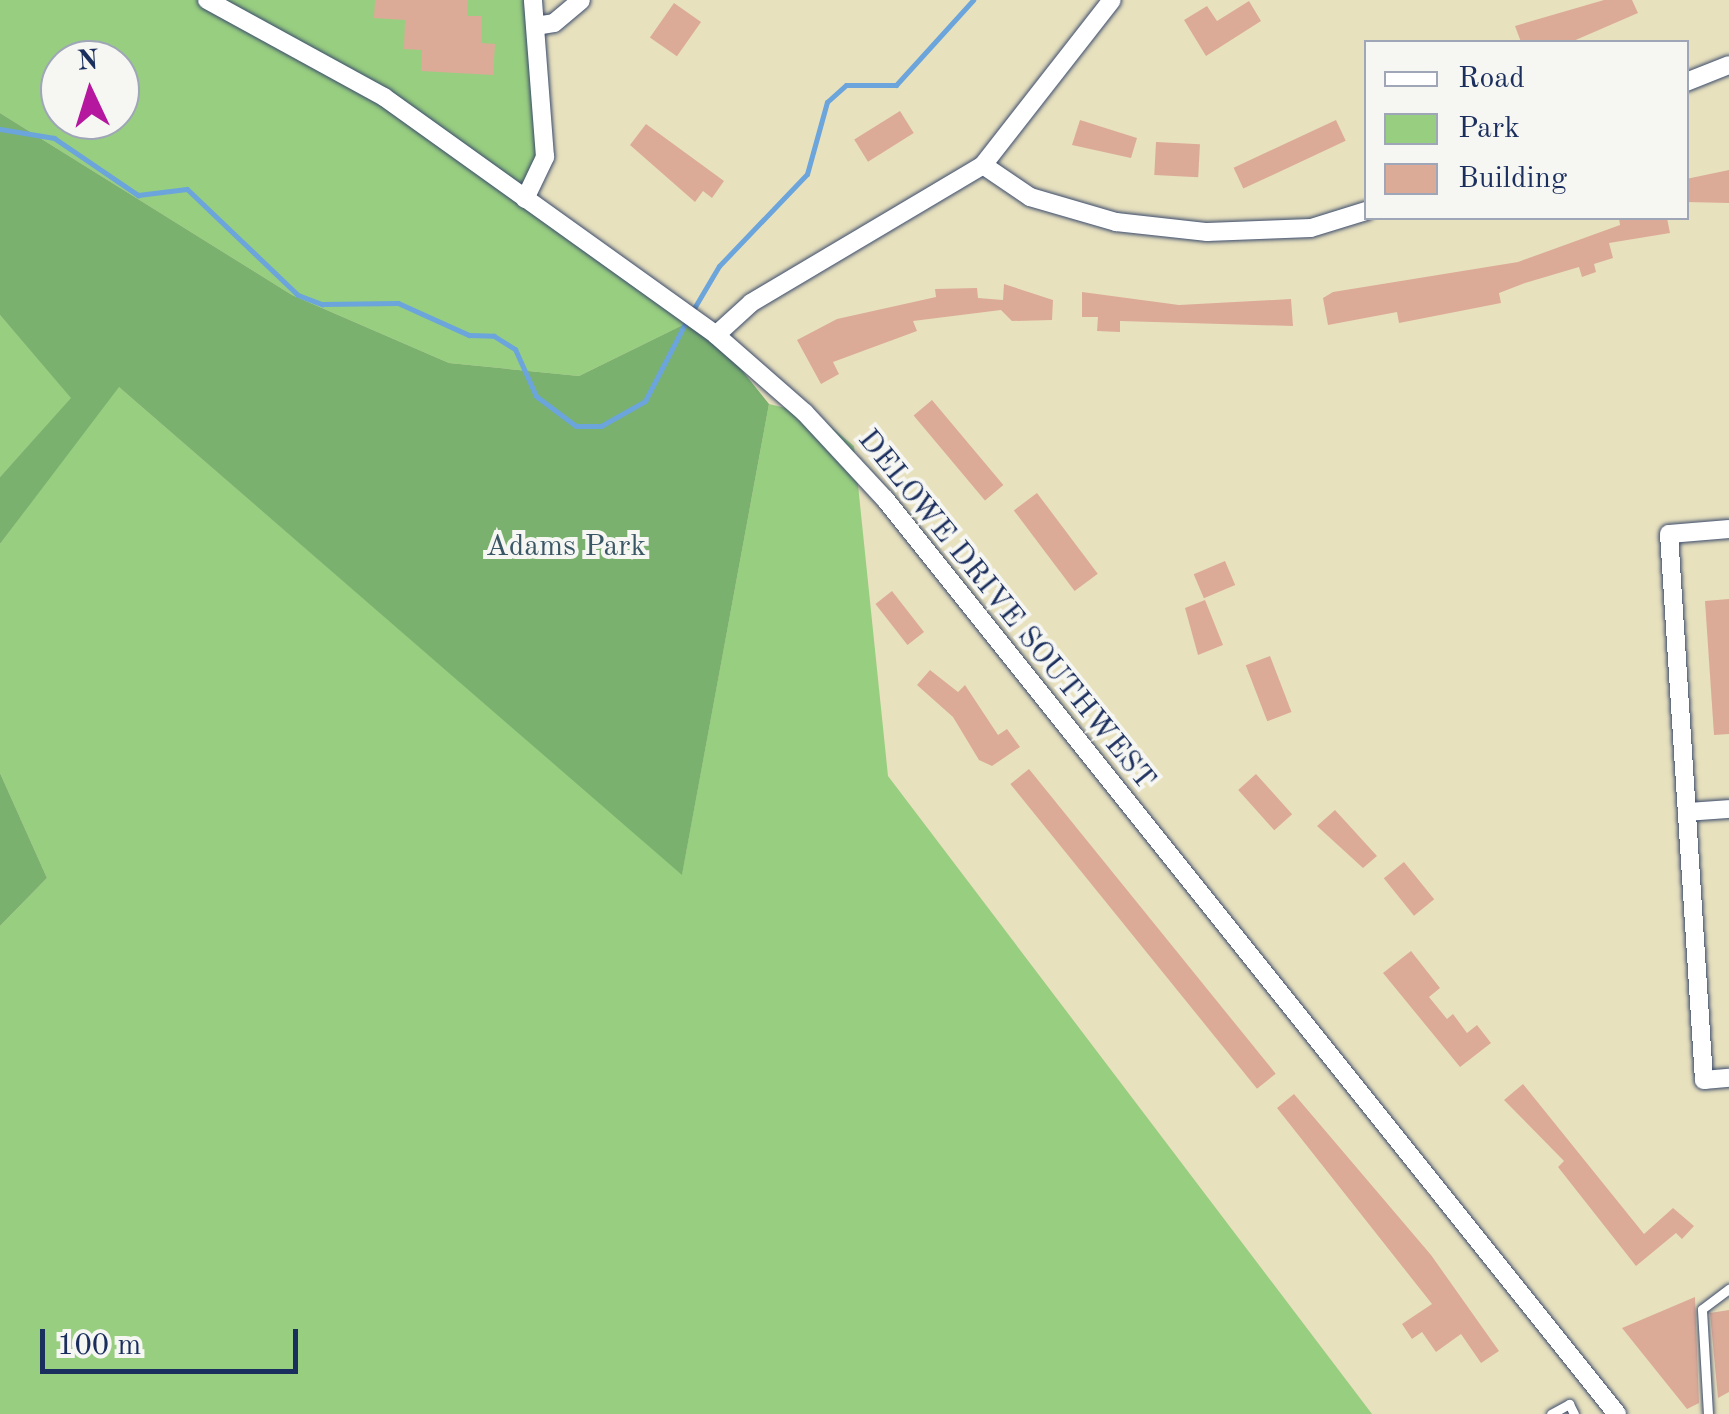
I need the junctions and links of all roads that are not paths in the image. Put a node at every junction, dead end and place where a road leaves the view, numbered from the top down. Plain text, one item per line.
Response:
1 (207, 0) edge
2 (533, 0) edge
3 (580, 0) edge
4 (1112, 0) edge
5 (228, 4) edge
6 (535, 26) junction
7 (1729, 65) edge
8 (1689, 81) edge
9 (983, 165) junction
10 (525, 199) junction
11 (1364, 211) edge
12 (716, 336) junction
13 (1729, 529) edge
14 (1729, 809) edge
15 (1687, 812) junction
16 (1729, 1078) edge
17 (1729, 1289) edge
18 (1552, 1414) edge
19 (1574, 1414) edge
20 (1617, 1414) edge
21 (1708, 1414) edge

1 - 5 street, DELOWE DRIVE SOUTHWEST
2 - 6 street
3 - 6 street
4 - 9 street
5 - 10 street, DELOWE DRIVE SOUTHWEST
6 - 10 street
7 - 8 street
9 - 11 street
9 - 12 street
10 - 12 street, DELOWE DRIVE SOUTHWEST
12 - 20 street, DELOWE DRIVE SOUTHWEST
13 - 15 street
14 - 15 street
15 - 16 street
17 - 21 lane
18 - 19 lane

